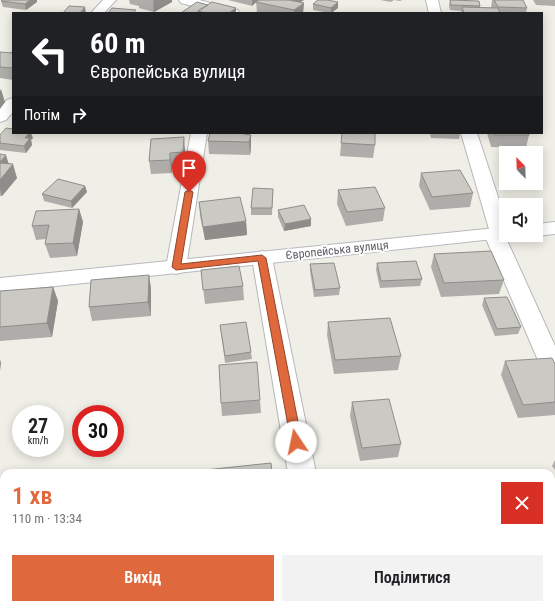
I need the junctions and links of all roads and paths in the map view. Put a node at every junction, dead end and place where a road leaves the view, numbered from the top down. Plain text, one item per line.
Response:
1 (110, 0) edge
2 (185, 0) edge
3 (432, 0) edge
4 (98, 12) edge
5 (229, 12) edge
6 (436, 12) edge
7 (12, 104) edge
8 (0, 117) edge
9 (199, 134) edge
10 (469, 134) edge
11 (555, 228) edge
12 (543, 229) edge
13 (499, 231) edge
14 (499, 234) edge
15 (503, 242) edge
16 (262, 258) junction
17 (176, 267) junction
18 (0, 285) edge
19 (555, 372) edge
20 (301, 469) edge

1 - 4 street
2 - 5 street
3 - 6 street
7 - 8 street
9 - 17 street
10 - 13 street
11 - 12 street
14 - 16 street, Європейська вулиця
15 - 19 street
16 - 17 street, Європейська вулиця
16 - 20 street
17 - 18 street, Європейська вулиця

